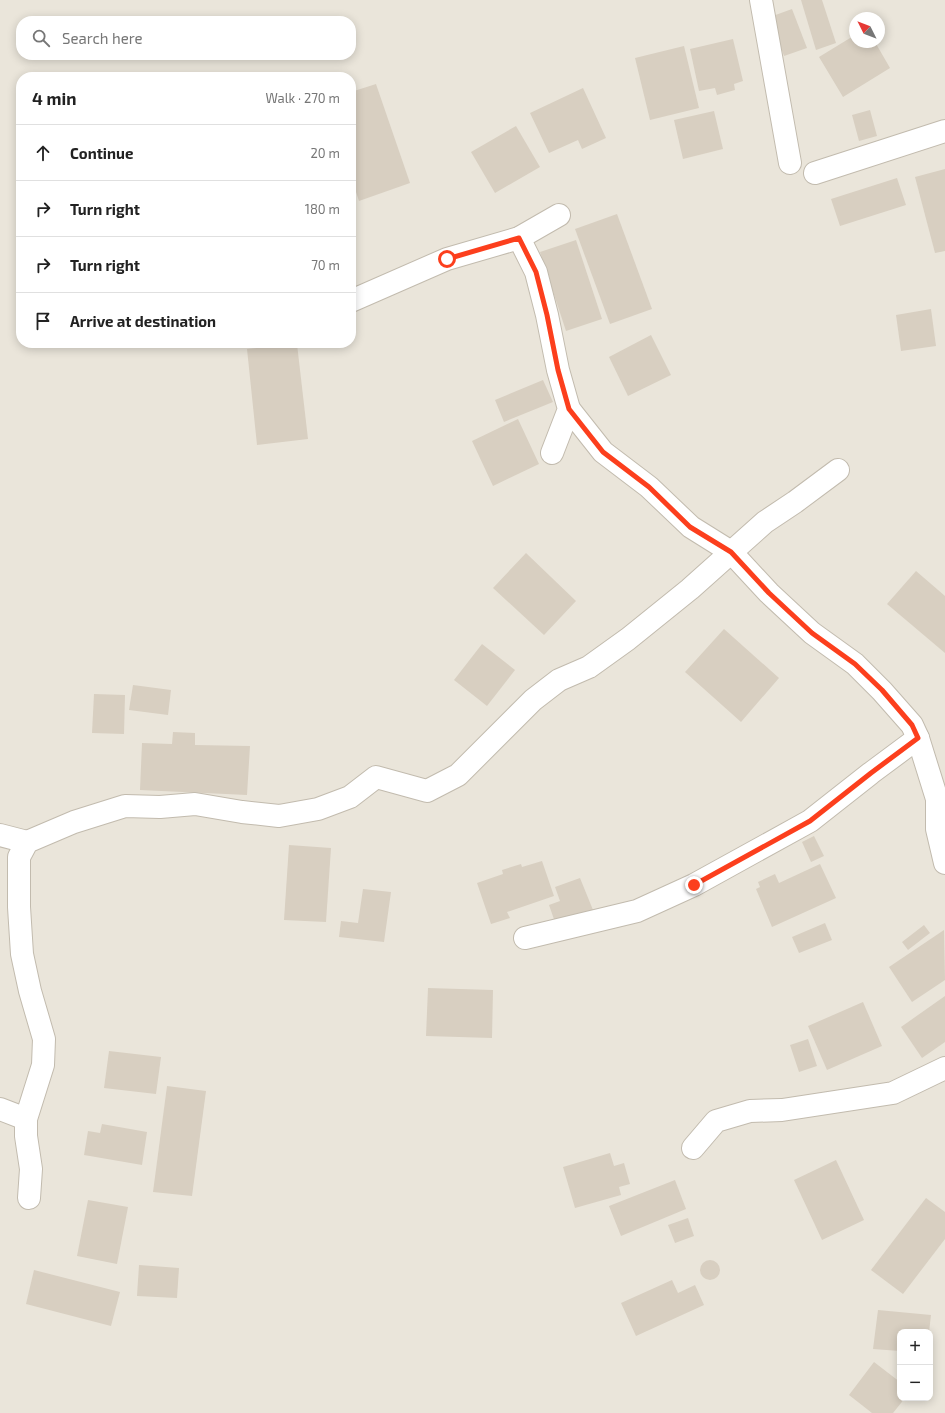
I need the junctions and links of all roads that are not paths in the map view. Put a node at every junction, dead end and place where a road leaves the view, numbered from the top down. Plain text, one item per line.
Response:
1 (761, 0) edge
2 (945, 131) edge
3 (790, 163) dead end
4 (815, 173) dead end
5 (559, 216) dead end
6 (519, 238) junction
7 (356, 299) edge
8 (569, 409) junction
9 (552, 453) dead end
10 (838, 470) dead end
11 (731, 552) junction
12 (918, 738) junction
13 (0, 835) edge
14 (27, 842) junction
15 (945, 863) edge
16 (525, 938) dead end
17 (945, 1068) edge
18 (0, 1109) edge
19 (26, 1119) junction
20 (693, 1148) dead end
21 (29, 1198) dead end

1 - 3 street
2 - 4 street
5 - 6 street
6 - 7 street
6 - 8 street
8 - 9 street
8 - 11 street
10 - 11 street
11 - 12 street
11 - 14 street
12 - 15 street
12 - 16 street
13 - 14 street
14 - 19 street
17 - 20 street
18 - 19 street
19 - 21 street

